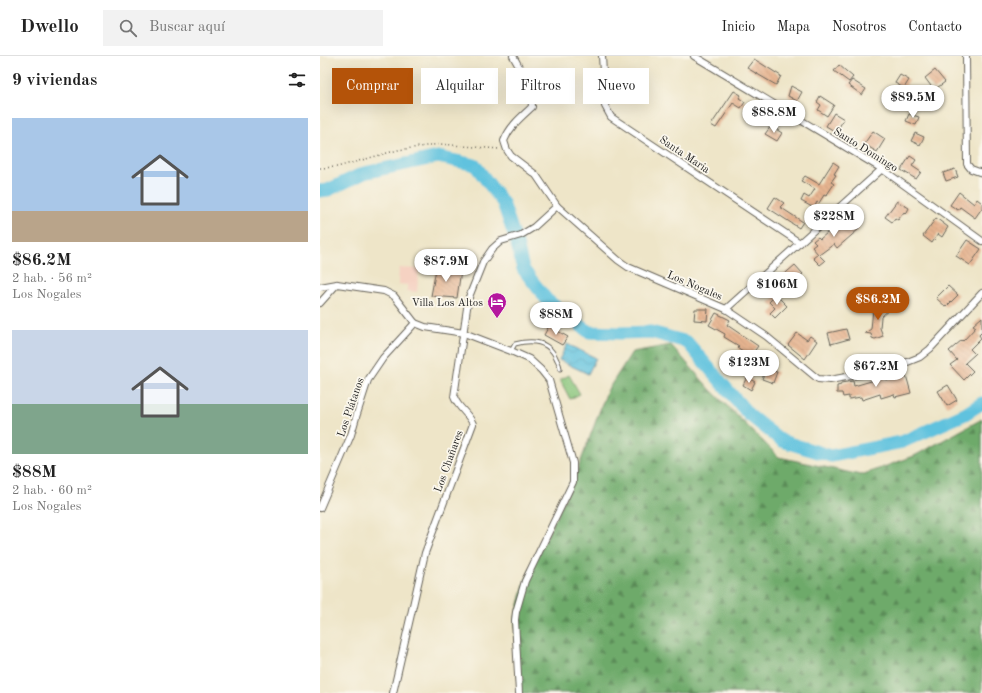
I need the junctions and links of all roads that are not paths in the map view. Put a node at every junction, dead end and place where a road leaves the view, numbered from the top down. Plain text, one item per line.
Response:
1 (513, 56) edge
2 (602, 56) edge
3 (694, 56) edge
4 (966, 56) edge
5 (882, 169) junction
6 (982, 174) edge
7 (557, 206) junction
8 (982, 240) edge
9 (800, 243) junction
10 (337, 284) junction
11 (320, 286) edge
12 (982, 293) edge
13 (320, 303) edge
14 (726, 309) junction
15 (415, 323) junction
16 (464, 333) junction
17 (511, 351) junction
18 (560, 369) dead end
19 (320, 508) edge
20 (393, 693) edge
21 (519, 693) edge

1 - 7 street, Los Nogales
2 - 9 street, Santa Maria
3 - 5 street, Santo Domingo
4 - 6 street
5 - 8 street, Santo Domingo
5 - 9 street
7 - 14 street, Los Nogales
7 - 16 street, Los Chañares
9 - 14 street
10 - 11 street
10 - 13 street
10 - 15 street
12 - 14 street, Los Nogales
15 - 16 street
15 - 19 street, Los Plátanos
16 - 17 street
16 - 20 street, Los Chañares
17 - 18 lane
17 - 21 street

